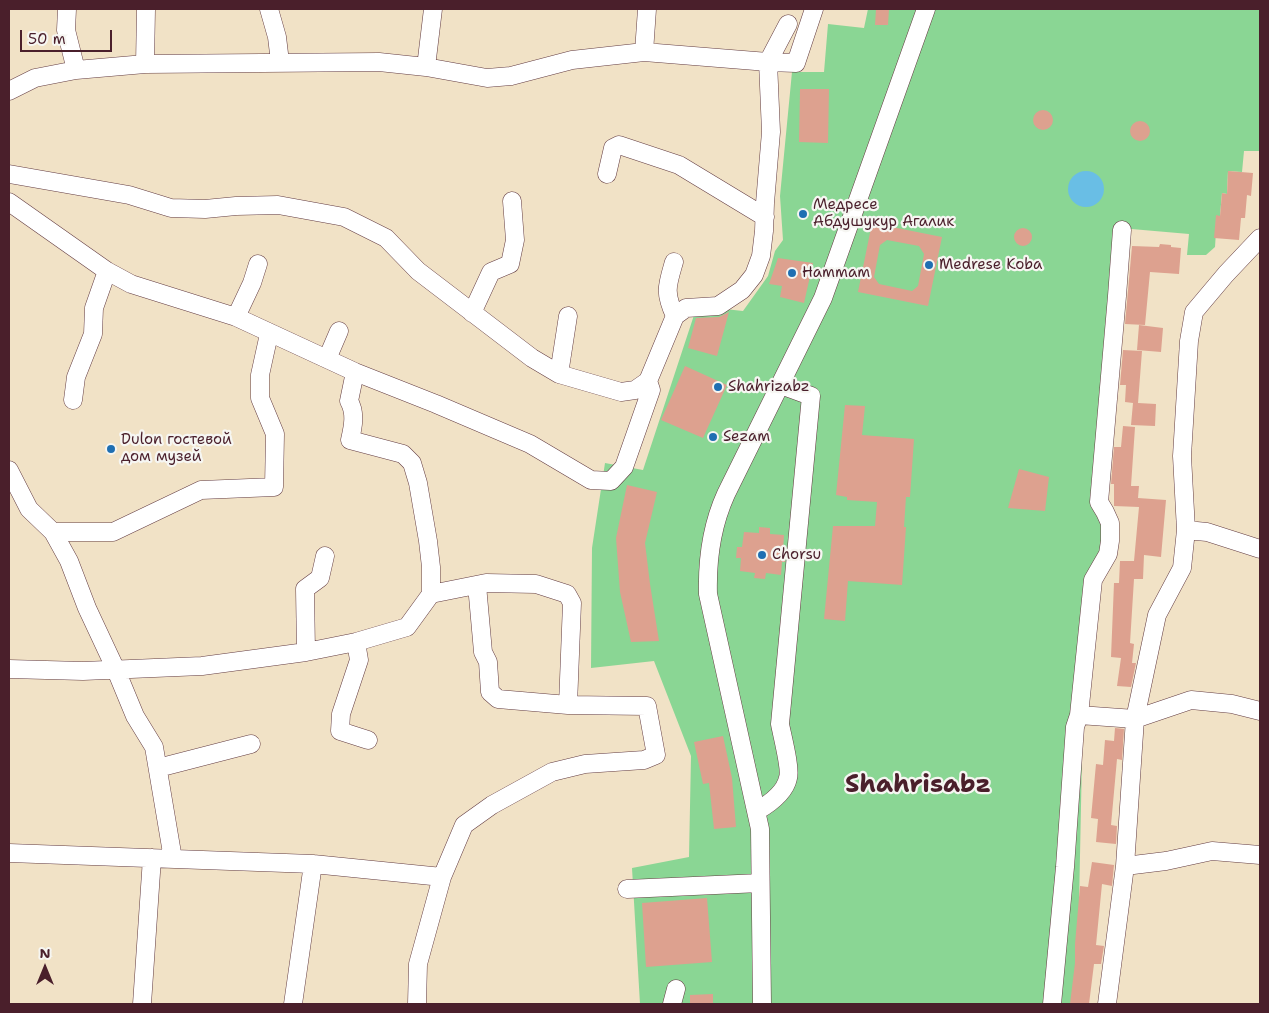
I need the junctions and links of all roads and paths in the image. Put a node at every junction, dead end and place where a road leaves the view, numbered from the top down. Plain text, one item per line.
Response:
1 (67, 9) edge
2 (146, 9) edge
3 (270, 9) edge
4 (433, 9) edge
5 (647, 9) edge
6 (814, 9) edge
7 (926, 9) edge
8 (788, 24) dead end
9 (644, 52) junction
10 (280, 62) junction
11 (768, 62) junction
12 (145, 64) junction
13 (426, 67) junction
14 (76, 70) junction
15 (9, 91) edge
16 (9, 174) edge
17 (607, 174) dead end
18 (512, 201) dead end
19 (9, 202) edge
20 (765, 217) junction
21 (1122, 230) dead end
22 (1260, 238) edge
23 (674, 262) dead end
24 (258, 264) dead end
25 (108, 271) junction
26 (472, 313) junction
27 (568, 316) dead end
28 (675, 316) junction
29 (236, 317) junction
30 (340, 331) dead end
31 (270, 334) junction
32 (327, 359) junction
33 (355, 372) junction
34 (559, 374) junction
35 (648, 382) junction
36 (781, 385) junction
37 (72, 400) dead end
38 (9, 470) edge
39 (1186, 530) junction
40 (53, 532) junction
41 (1260, 549) edge
42 (325, 556) dead end
43 (477, 585) junction
44 (431, 594) junction
45 (356, 642) junction
46 (306, 652) junction
47 (9, 669) edge
48 (116, 670) junction
49 (568, 705) junction
50 (1260, 711) edge
51 (1079, 715) junction
52 (1135, 718) junction
53 (368, 740) dead end
54 (251, 744) dead end
55 (158, 768) junction
56 (756, 811) junction
57 (9, 853) edge
58 (1260, 855) edge
59 (152, 858) junction
60 (173, 859) junction
61 (313, 864) junction
62 (1125, 866) junction
63 (442, 877) junction
64 (760, 883) junction
65 (627, 889) dead end
66 (142, 1004) edge
67 (293, 1004) edge
68 (417, 1004) edge
69 (762, 1004) edge
70 (1052, 1004) edge
71 (1107, 1004) edge

1 - 14 street
2 - 12 street
3 - 10 street
4 - 13 street
5 - 9 street
6 - 11 street
7 - 36 street
8 - 11 street
9 - 11 street
9 - 13 street
10 - 12 street
10 - 13 street
11 - 20 street
12 - 14 street
14 - 15 street
16 - 26 street
17 - 20 street
18 - 26 street
19 - 25 street
20 - 28 street
21 - 51 street
22 - 39 street
23 - 28 street
24 - 29 street
25 - 29 street
25 - 37 street
26 - 34 street
27 - 34 street
28 - 35 street
29 - 31 street
30 - 32 street
31 - 32 street
31 - 40 street
32 - 33 street
33 - 35 street
33 - 44 street
34 - 35 street
36 - 56 street
36 - 56 street
38 - 40 street
39 - 41 street
39 - 52 street
40 - 48 street
42 - 46 street
43 - 44 street
43 - 49 street
43 - 49 street
44 - 45 street
45 - 46 street
45 - 53 street
46 - 48 street
47 - 48 street
48 - 55 street
49 - 63 street
50 - 52 street
51 - 52 street
51 - 70 street
52 - 62 street
54 - 55 street
55 - 60 street
56 - 64 street
57 - 59 street
58 - 62 street
59 - 60 street
59 - 66 street
60 - 61 street
61 - 63 street
61 - 67 street
62 - 71 street
63 - 68 street
64 - 65 street
64 - 69 street

